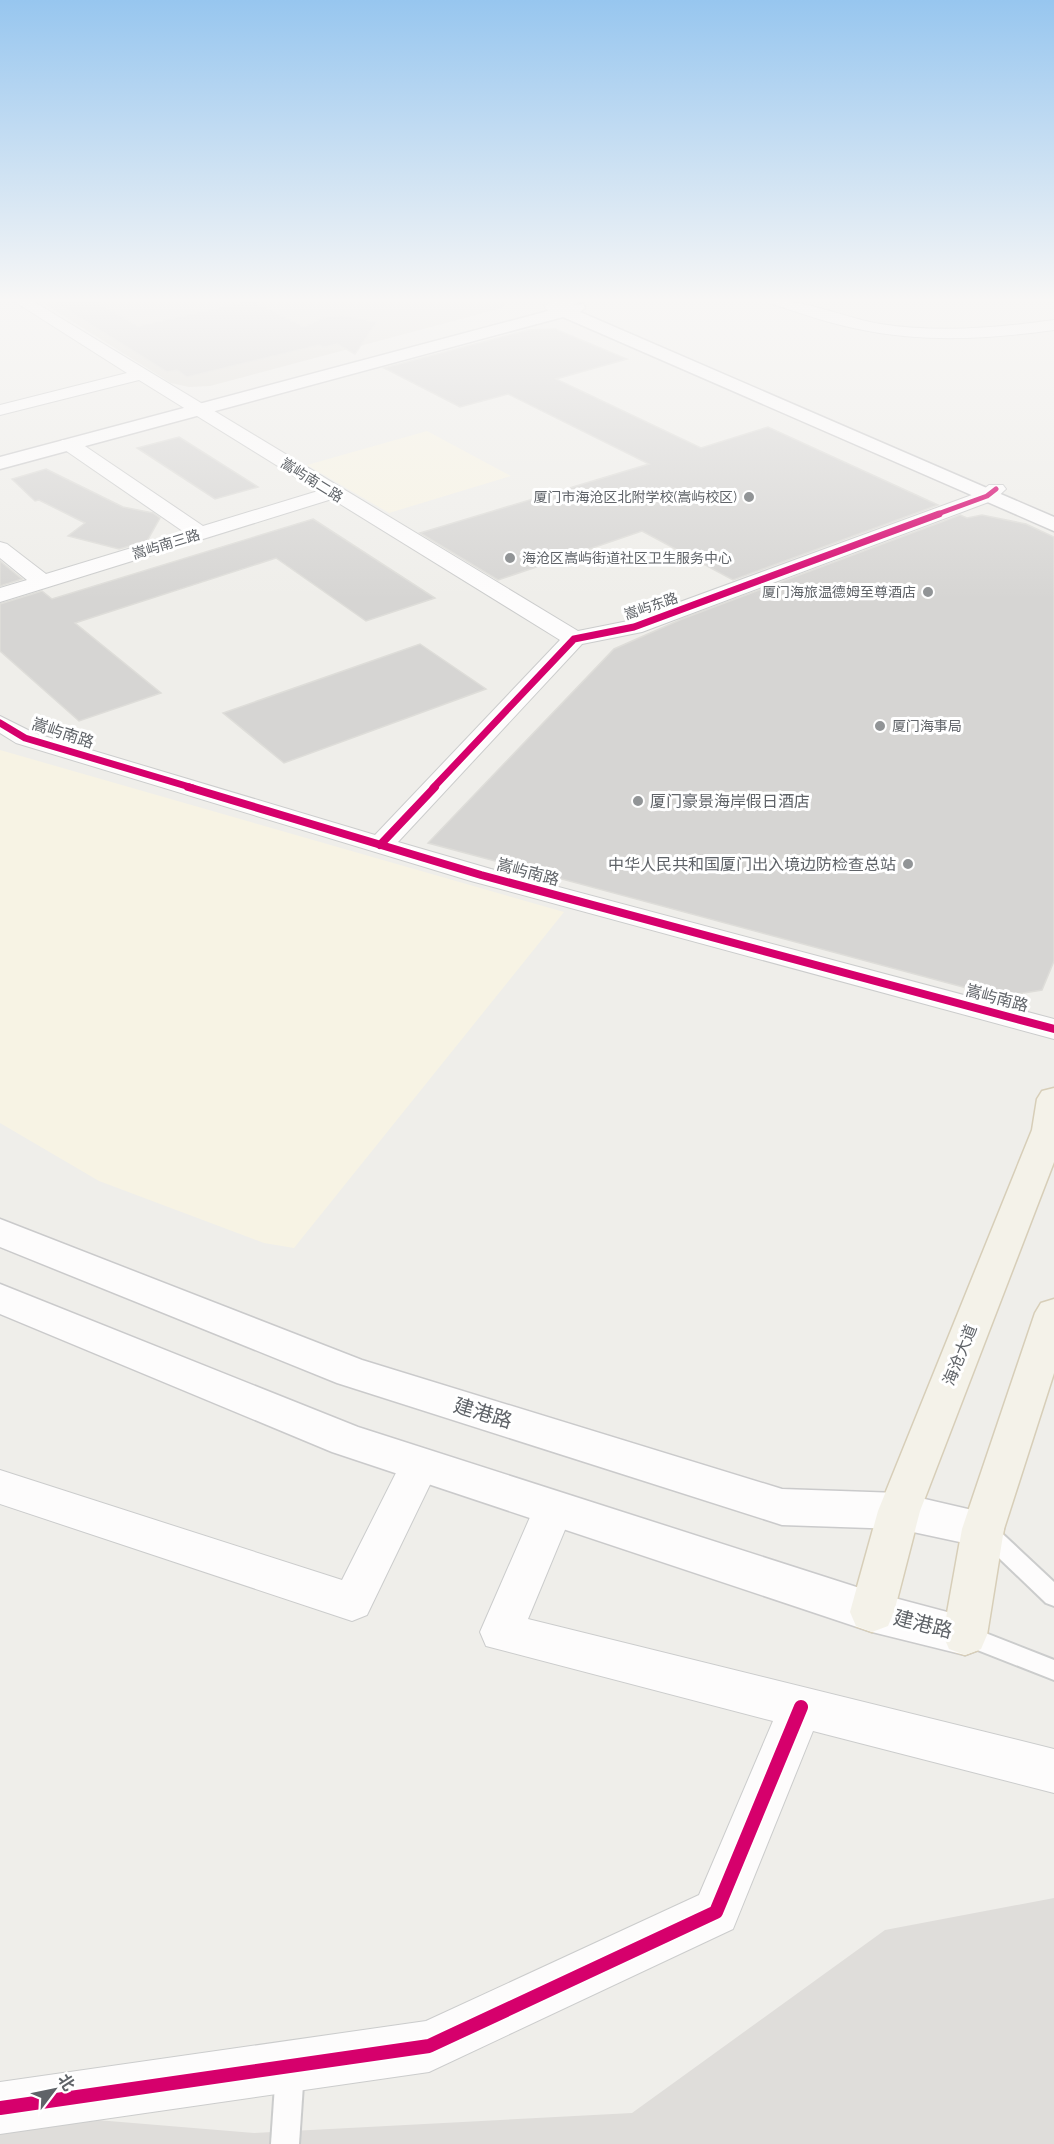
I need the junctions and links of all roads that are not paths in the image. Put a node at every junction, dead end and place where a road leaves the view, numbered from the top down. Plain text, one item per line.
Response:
1 (40, 400) edge
2 (181, 400) edge
3 (213, 400) edge
4 (780, 400) edge
5 (191, 406) junction
6 (0, 410) edge
7 (69, 444) junction
8 (0, 453) edge
9 (0, 463) edge
10 (332, 493) junction
11 (992, 493) junction
12 (1054, 513) edge
13 (1054, 525) edge
14 (199, 533) junction
15 (0, 548) edge
16 (42, 582) junction
17 (0, 595) edge
18 (574, 639) junction
19 (0, 723) edge
20 (381, 845) junction
21 (1054, 1029) edge
22 (1054, 1100) edge
23 (0, 1232) edge
24 (0, 1298) edge
25 (1054, 1313) edge
26 (420, 1464) junction
27 (0, 1487) edge
28 (554, 1508) junction
29 (899, 1511) junction
30 (983, 1529) junction
31 (1054, 1596) edge
32 (872, 1612) junction
33 (965, 1635) junction
34 (1054, 1670) edge
35 (801, 1707) junction
36 (1054, 1771) edge
37 (290, 2066) junction
38 (0, 2109) edge
39 (285, 2144) edge

1 - 6 street
2 - 5 street, 嵩屿南二路
3 - 5 street
4 - 11 street
5 - 7 street
5 - 8 street
5 - 10 street, 嵩屿南二路
7 - 9 street
7 - 14 street
10 - 14 street, 嵩屿南三路
10 - 18 street, 嵩屿南二路
11 - 12 street
11 - 13 street
11 - 18 street, 嵩屿东路
14 - 16 street, 嵩屿南三路
15 - 16 street
16 - 17 street, 嵩屿南三路
18 - 20 street
19 - 20 street, 嵩屿南路
20 - 21 street, 嵩屿南路
22 - 29 main road, 海沧大道
23 - 29 street, 建港路
24 - 26 street, 建港路
25 - 30 main road
26 - 27 street
26 - 28 street, 建港路
28 - 32 street, 建港路
28 - 35 street
29 - 30 street, 建港路
29 - 32 main road, 海沧大道
30 - 31 lane
30 - 33 main road
32 - 33 street, 建港路
33 - 34 lane
35 - 36 street
35 - 37 street
37 - 38 street
37 - 39 lane

